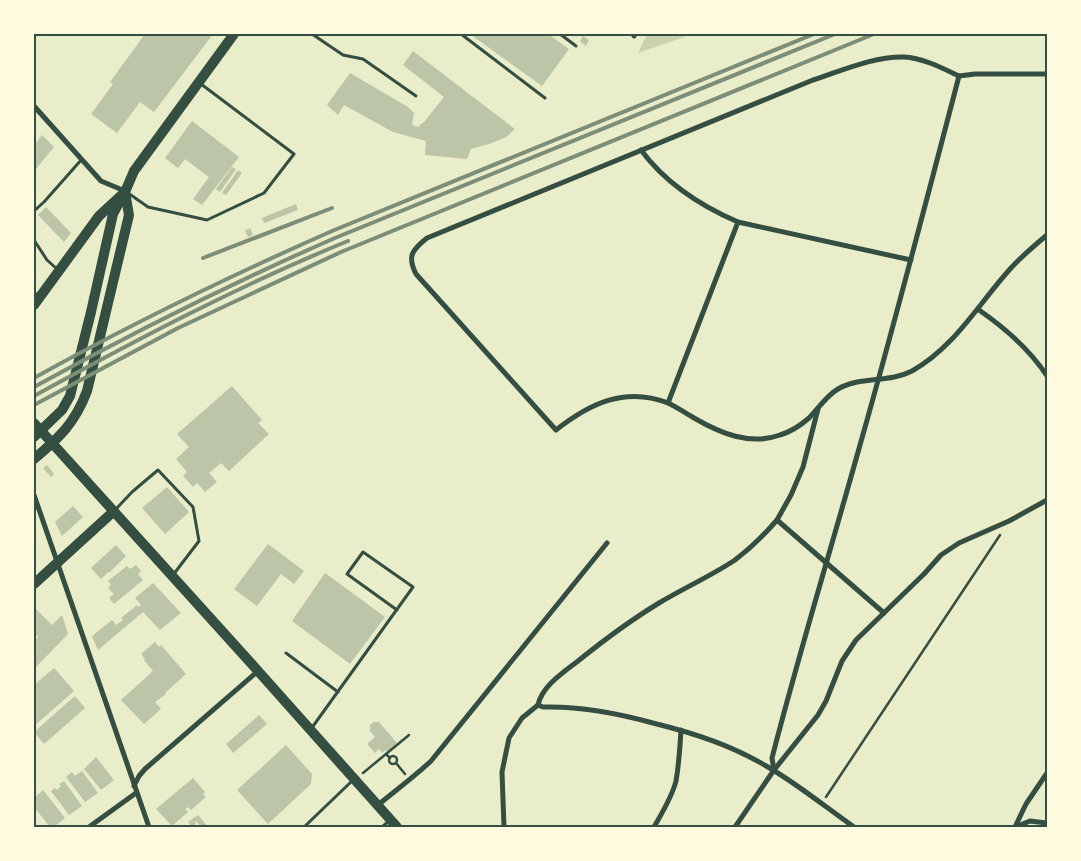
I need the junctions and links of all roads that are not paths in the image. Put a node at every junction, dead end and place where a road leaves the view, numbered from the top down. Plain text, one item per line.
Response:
1 (234, 34) edge
2 (312, 34) edge
3 (460, 34) edge
4 (560, 34) edge
5 (576, 46) dead end
6 (1047, 74) edge
7 (960, 76) junction
8 (199, 82) junction
9 (416, 96) dead end
10 (545, 98) dead end
11 (34, 106) edge
12 (641, 150) junction
13 (82, 159) junction
14 (125, 192) junction
15 (34, 210) edge
16 (738, 222) junction
17 (1047, 235) edge
18 (34, 240) edge
19 (911, 260) junction
20 (59, 270) junction
21 (36, 298) edge
22 (979, 310) junction
23 (1047, 376) edge
24 (878, 380) junction
25 (668, 403) junction
26 (818, 406) junction
27 (34, 423) edge
28 (37, 434) edge
29 (52, 444) junction
30 (34, 459) edge
31 (34, 495) edge
32 (1047, 500) edge
33 (114, 511) junction
34 (777, 520) junction
35 (607, 543) dead end
36 (57, 563) junction
37 (826, 564) junction
38 (173, 576) junction
39 (34, 584) edge
40 (397, 610) junction
41 (884, 613) junction
42 (286, 652) dead end
43 (258, 671) junction
44 (338, 692) junction
45 (538, 705) junction
46 (310, 730) junction
47 (681, 730) junction
48 (774, 770) junction
49 (1047, 773) edge
50 (354, 779) junction
51 (134, 786) junction
52 (136, 793) junction
53 (378, 806) junction
54 (1047, 823) edge
55 (394, 824) edge
56 (89, 827) edge
57 (149, 827) edge
58 (304, 827) edge
59 (382, 827) edge
60 (504, 827) edge
61 (654, 827) edge
62 (735, 827) edge
63 (854, 827) edge
64 (1015, 827) edge

1 - 8 main road
2 - 9 lane
3 - 10 lane
4 - 5 lane
6 - 7 street
7 - 12 street
7 - 19 street
8 - 14 main road
8 - 14 lane
11 - 13 street
12 - 16 street
12 - 25 street
13 - 14 street
13 - 15 lane
14 - 20 main road
14 - 28 main road
14 - 29 main road
16 - 19 street
16 - 25 street
17 - 22 street
18 - 20 lane
19 - 24 street
20 - 21 main road
22 - 23 street
22 - 24 street
24 - 26 street
24 - 37 street
25 - 26 street
26 - 34 street
27 - 28 main road
28 - 29 main road
29 - 30 main road
29 - 33 main road
31 - 36 street
32 - 41 street
33 - 36 main road
33 - 38 main road
33 - 38 lane
34 - 37 street
34 - 45 street
35 - 53 street
36 - 39 main road
36 - 51 street
37 - 41 street
37 - 48 street
38 - 43 main road
40 - 40 lane
40 - 44 lane
41 - 48 street
42 - 44 lane
43 - 46 main road
43 - 51 street
44 - 46 lane
45 - 47 street
45 - 60 street
46 - 50 main road
47 - 48 street
47 - 61 street
48 - 62 street
48 - 63 street
49 - 64 street
50 - 53 main road
50 - 58 lane
51 - 52 street
52 - 56 street
52 - 57 street
53 - 55 main road
54 - 64 street
55 - 59 lane

